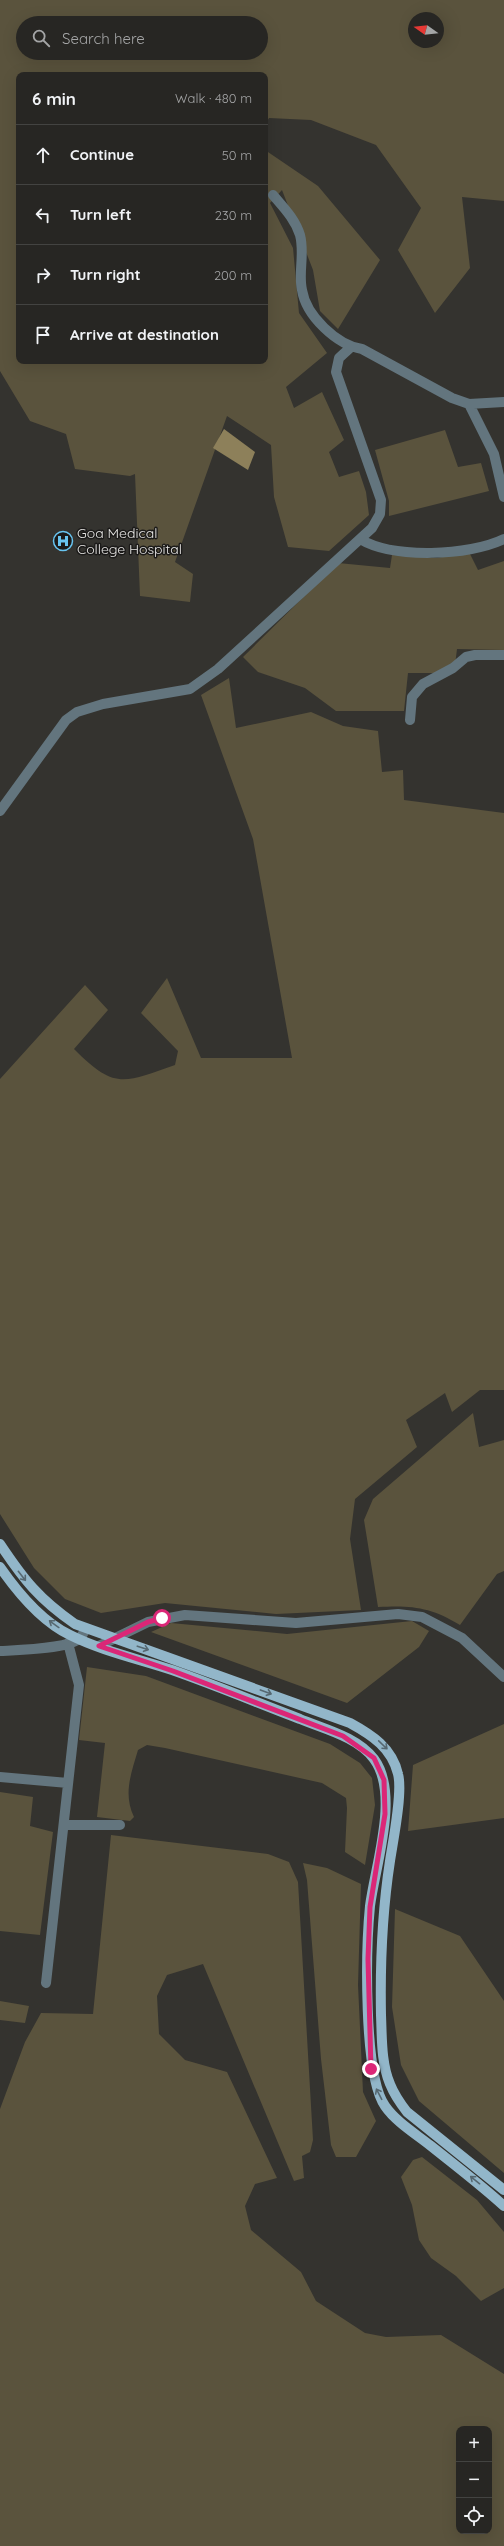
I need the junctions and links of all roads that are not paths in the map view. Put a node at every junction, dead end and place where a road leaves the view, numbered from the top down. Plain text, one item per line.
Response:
1 (273, 195) dead end
2 (351, 347) junction
3 (504, 402) edge
4 (469, 404) junction
5 (504, 497) edge
6 (360, 538) junction
7 (504, 538) edge
8 (504, 655) edge
9 (410, 720) dead end
10 (0, 811) edge
11 (0, 1544) edge
12 (0, 1566) edge
13 (86, 1629) junction
14 (112, 1638) junction
15 (79, 1639) junction
16 (68, 1644) junction
17 (99, 1646) junction
18 (0, 1651) edge
19 (504, 1677) edge
20 (0, 1777) edge
21 (68, 1783) junction
22 (64, 1825) junction
23 (120, 1825) dead end
24 (46, 1983) dead end
25 (504, 2190) edge
26 (504, 2206) edge

1 - 2 street
2 - 4 street
2 - 6 street
3 - 4 street
4 - 5 street
6 - 7 street
6 - 10 street
8 - 9 street
11 -> 13 main road
15 -> 12 main road
13 - 14 main road
13 - 15 street
14 - 17 street
14 - 19 street
14 -> 25 main road
15 - 16 street
15 - 17 main road
16 - 18 street
16 - 21 street
26 -> 17 main road
20 - 21 street
21 - 22 street
22 - 23 street
22 - 24 street

